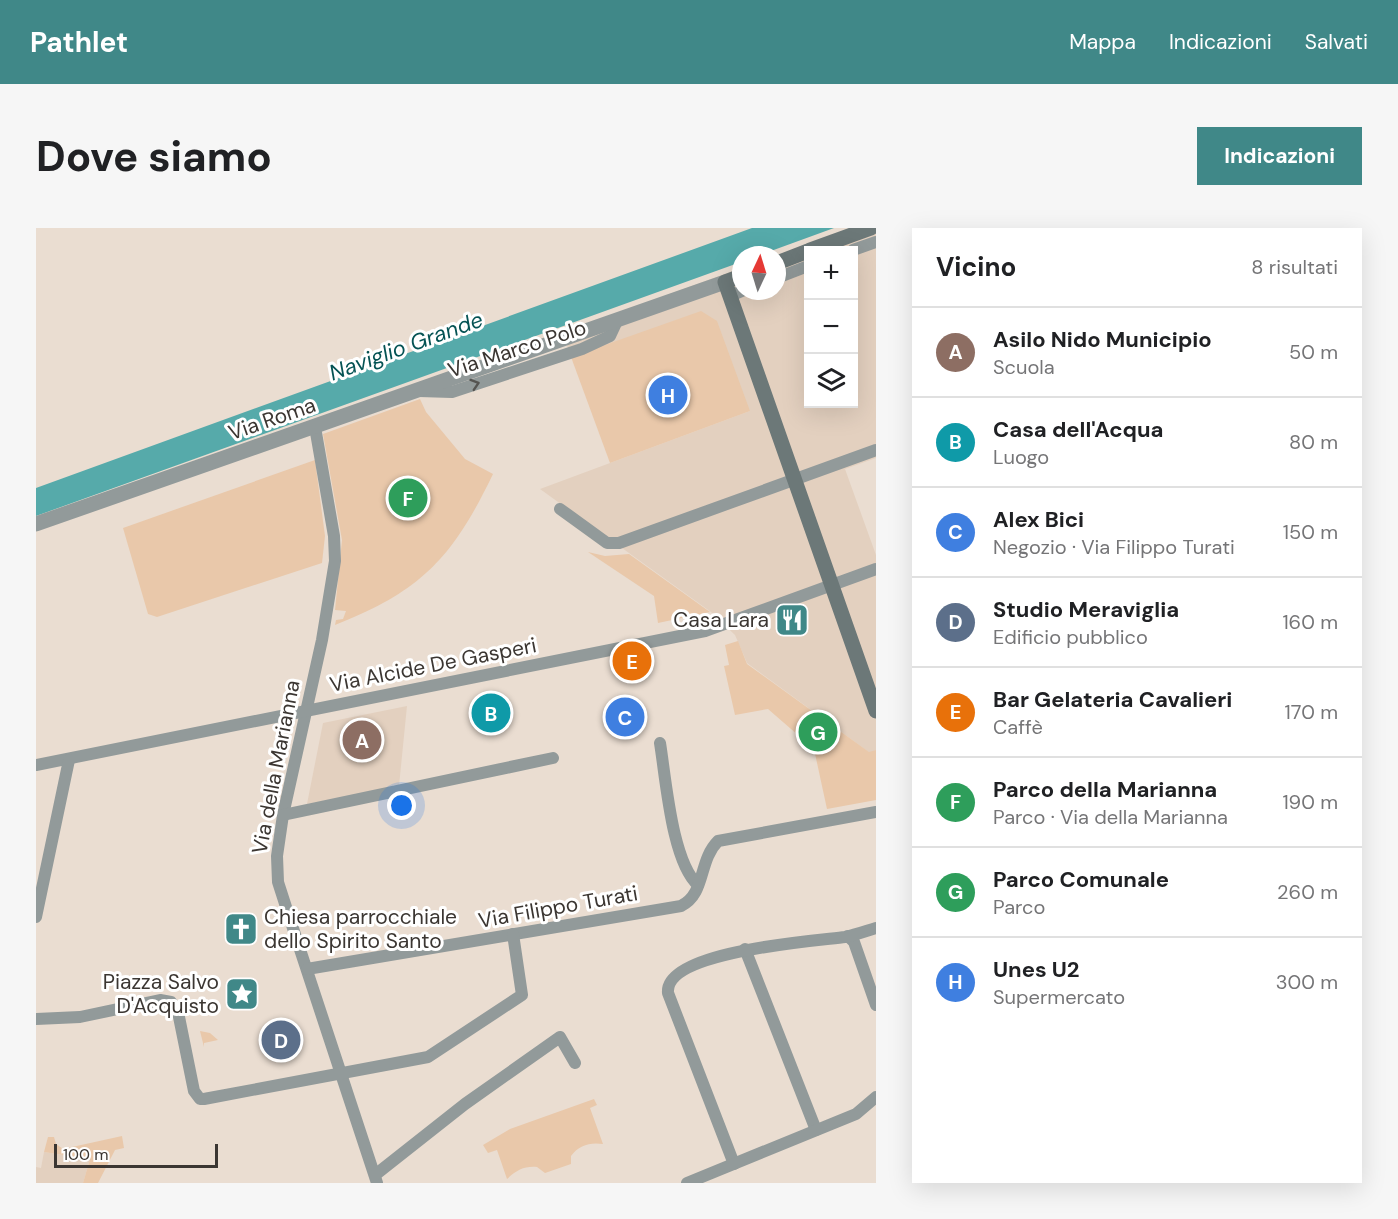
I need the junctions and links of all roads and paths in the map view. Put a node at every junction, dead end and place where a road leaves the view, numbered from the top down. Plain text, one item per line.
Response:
1 (871, 228) edge
2 (876, 242) edge
3 (822, 246) edge
4 (858, 248) edge
5 (804, 253) edge
6 (786, 260) edge
7 (804, 268) edge
8 (786, 275) edge
9 (732, 290) edge
10 (735, 300) edge
11 (315, 427) junction
12 (876, 450) edge
13 (794, 479) junction
14 (560, 509) dead end
15 (36, 524) edge
16 (876, 569) edge
17 (832, 586) junction
18 (871, 680) edge
19 (305, 711) junction
20 (876, 711) edge
21 (660, 743) dead end
22 (553, 758) dead end
23 (69, 760) junction
24 (36, 765) edge
25 (876, 812) edge
26 (283, 815) junction
27 (698, 885) junction
28 (36, 917) edge
29 (876, 928) edge
30 (513, 934) junction
31 (848, 936) junction
32 (745, 949) junction
33 (307, 969) junction
34 (876, 1005) edge
35 (36, 1019) edge
36 (575, 1063) dead end
37 (341, 1072) junction
38 (876, 1097) edge
39 (816, 1130) junction
40 (734, 1164) junction
41 (376, 1179) edge
42 (687, 1183) edge

1 - 3 main road
2 - 4 street
5 - 6 main road
7 - 8 street
9 - 11 street, Via Roma
10 - 13 main road
11 - 15 street, Via Roma
11 - 19 street, Via della Marianna
12 - 13 street
13 - 14 street
13 - 17 main road
16 - 17 street, Via Alcide De Gasperi
17 - 18 main road
17 - 19 street, Via Alcide De Gasperi
18 - 20 main road
19 - 23 street, Via Alcide De Gasperi
19 - 26 street, Via della Marianna
21 - 27 street
22 - 26 street
23 - 24 street, Via Alcide De Gasperi
23 - 28 street
25 - 27 street, Via Filippo Turati
26 - 33 street, Via della Marianna
27 - 30 street, Via Filippo Turati
29 - 31 street
30 - 33 street, Via Filippo Turati
30 - 37 street
31 - 32 street
31 - 34 street
32 - 39 street
32 - 40 street
33 - 37 street, Via della Marianna
35 - 37 street
36 - 41 street, Via della Marianna
37 - 41 street, Via della Marianna
38 - 39 street
39 - 40 street
40 - 42 street

